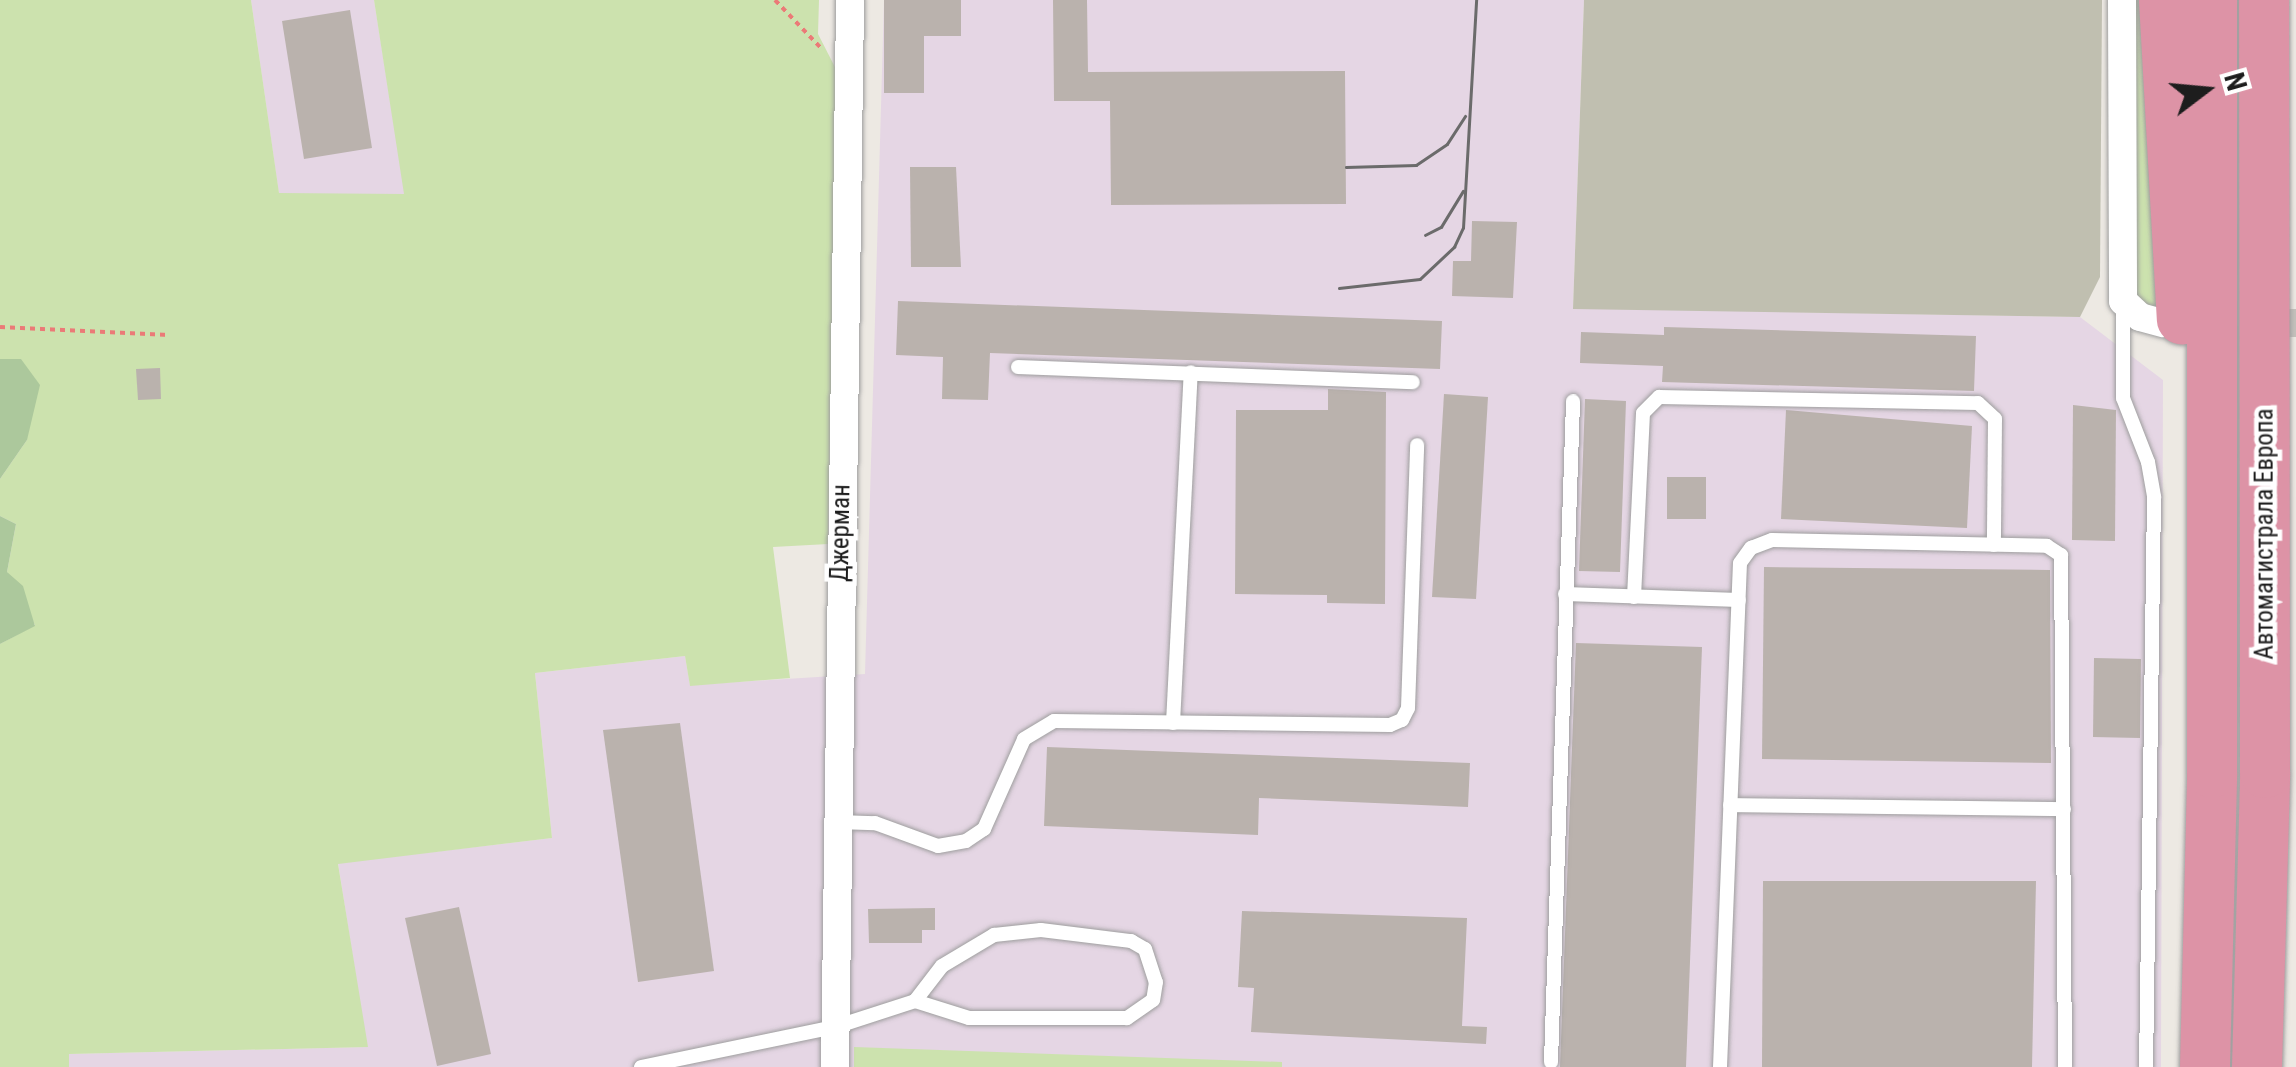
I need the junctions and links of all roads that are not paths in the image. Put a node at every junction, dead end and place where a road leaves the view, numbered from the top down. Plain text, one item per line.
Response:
1 (850, 0) edge
2 (2122, 0) edge
3 (2164, 0) edge
4 (2212, 0) edge
5 (2264, 0) edge
6 (2296, 126) edge
7 (2122, 301) junction
8 (2163, 322) dead end
9 (1018, 367) dead end
10 (1190, 372) junction
11 (1413, 382) dead end
12 (1573, 401) dead end
13 (1417, 445) dead end
14 (1994, 545) junction
15 (1565, 594) junction
16 (1634, 598) junction
17 (1739, 600) junction
18 (1173, 722) junction
19 (2212, 773) junction
20 (2265, 773) junction
21 (1730, 805) junction
22 (2064, 810) junction
23 (838, 822) junction
24 (915, 1000) junction
25 (836, 1027) junction
26 (1551, 1062) dead end
27 (642, 1067) edge
28 (835, 1067) edge
29 (1720, 1067) edge
30 (2064, 1067) edge
31 (2146, 1067) edge
32 (2205, 1067) edge
33 (2257, 1067) edge

1 - 23 street, Джерман
2 - 7 street
3 - 19 highway
4 - 19 highway
5 - 20 highway, Автомагистрала Европа
6 - 20 highway
7 - 8 street
7 - 31 lane
9 - 10 lane
10 - 11 lane
10 - 18 lane
12 - 15 lane
13 - 18 lane
14 - 16 lane
14 - 17 lane
14 - 22 lane
15 - 16 lane
15 - 26 lane
16 - 17 lane
17 - 21 lane
18 - 23 lane
19 - 32 highway
20 - 33 highway, Автомагистрала Европа
21 - 22 lane
21 - 29 lane
22 - 30 lane
23 - 25 street, Джерман
24 - 24 lane
24 - 25 lane
25 - 27 lane
25 - 28 street, Джерман

